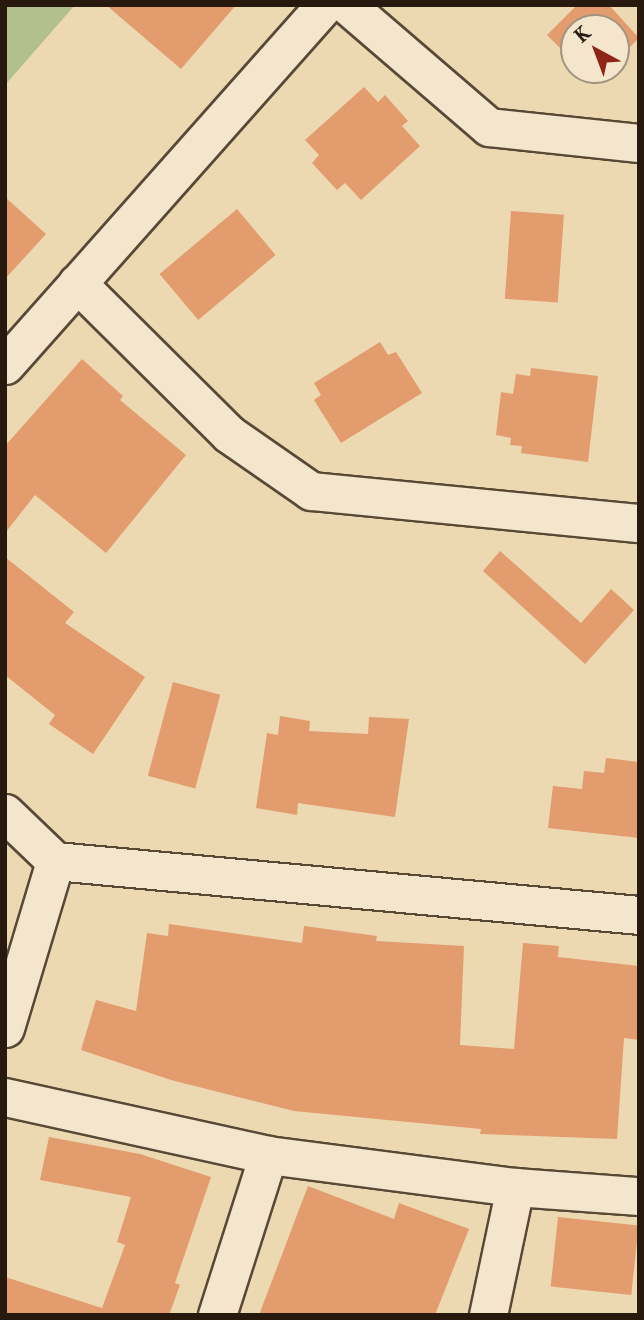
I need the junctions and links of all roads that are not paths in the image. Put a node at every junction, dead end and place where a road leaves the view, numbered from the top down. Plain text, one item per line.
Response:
1 (325, 5) edge
2 (347, 5) edge
3 (638, 142) edge
4 (77, 283) junction
5 (5, 365) edge
6 (639, 523) edge
7 (5, 813) edge
8 (55, 862) junction
9 (639, 915) edge
10 (5, 1028) edge
11 (5, 1097) edge
12 (268, 1155) junction
13 (515, 1187) junction
14 (639, 1196) edge
15 (218, 1315) edge
16 (488, 1315) edge

1 - 4 street
2 - 3 street
4 - 5 street
4 - 6 street
7 - 8 street
8 - 9 street
8 - 10 street
11 - 12 street
12 - 13 street
12 - 15 street
13 - 14 street
13 - 16 street

